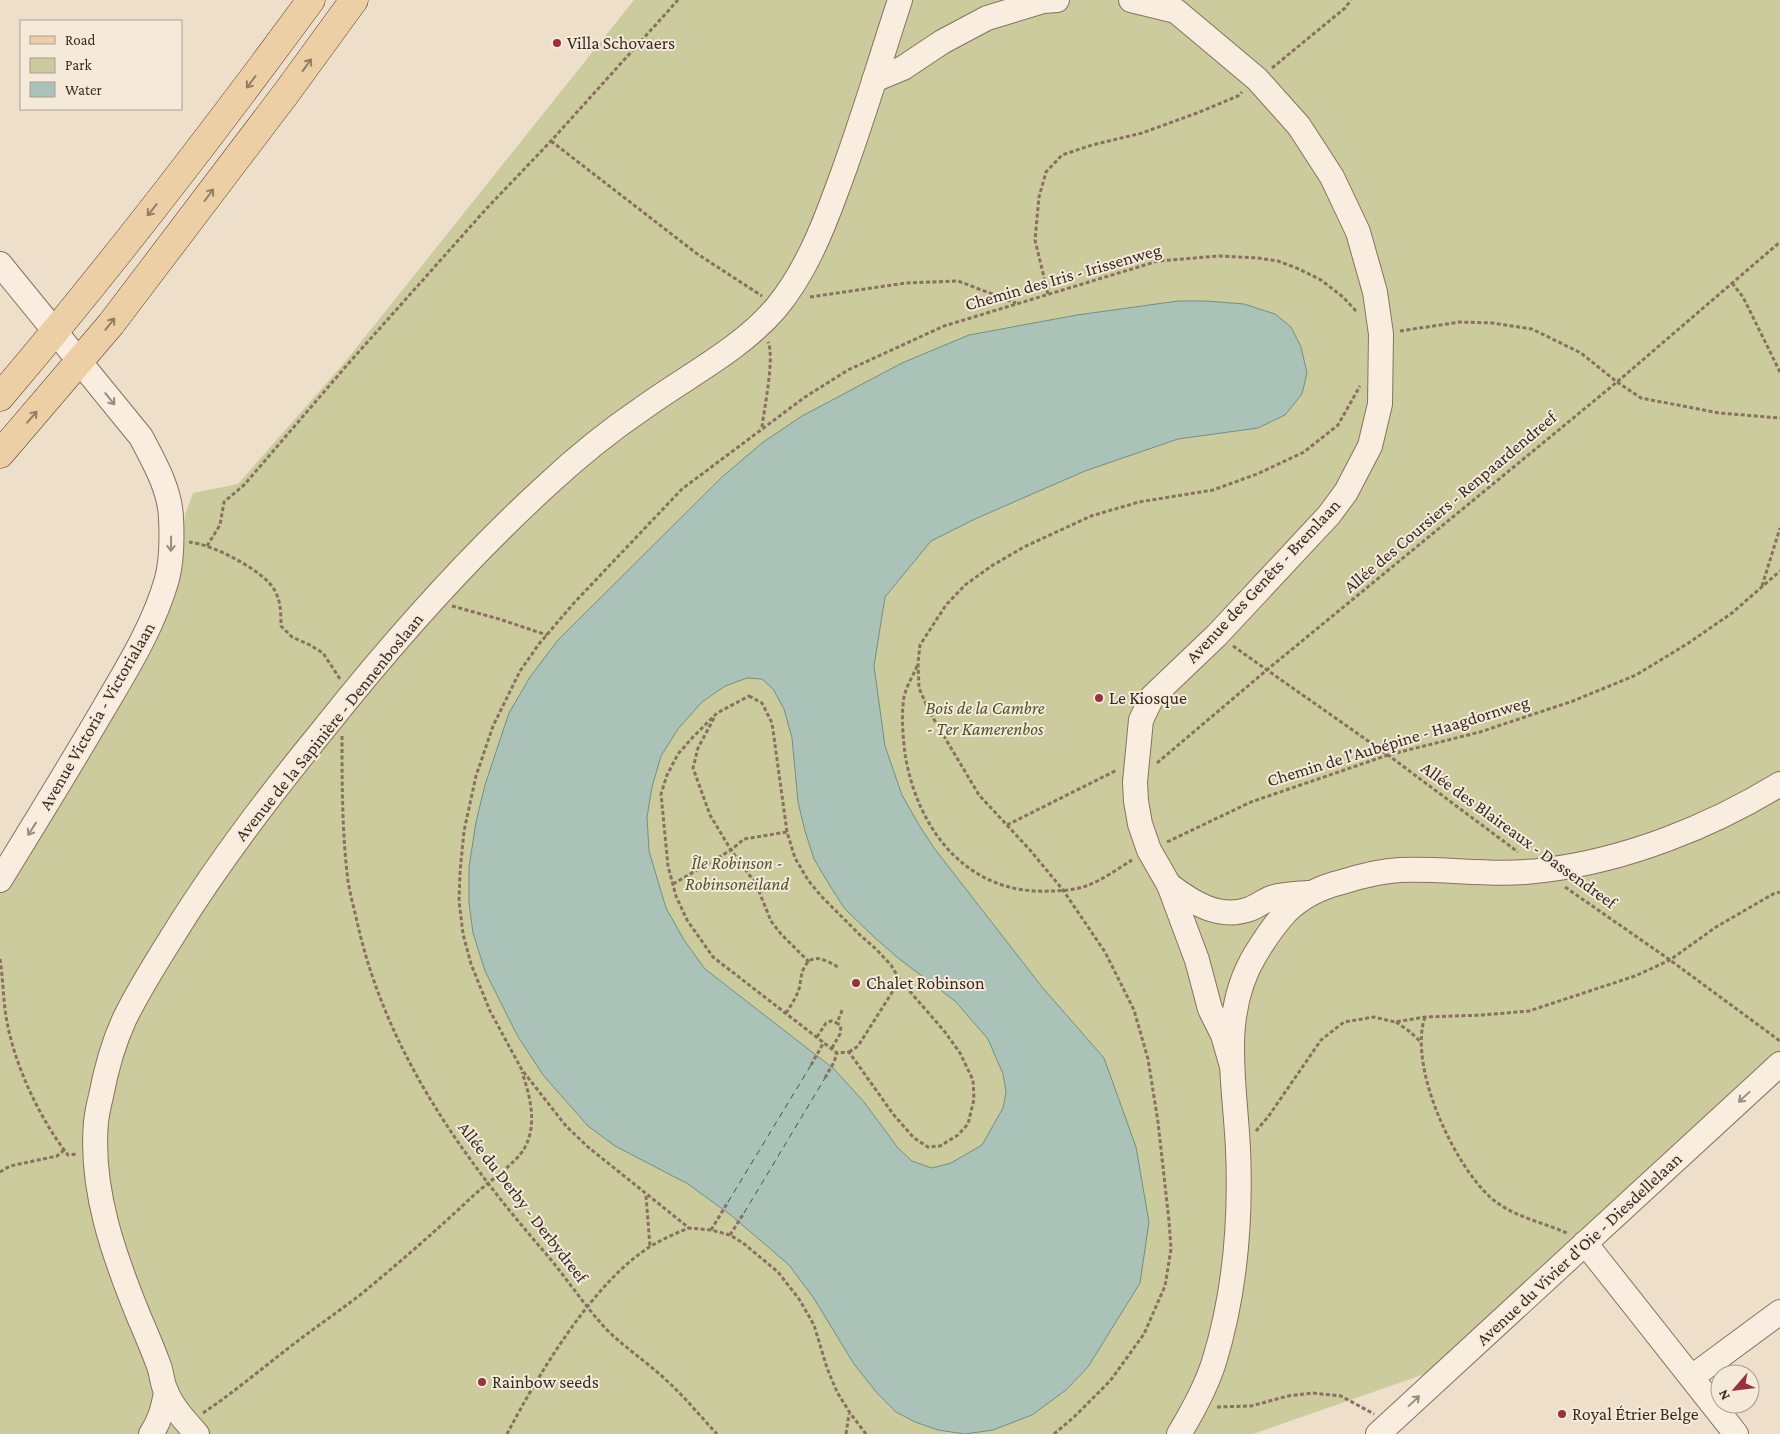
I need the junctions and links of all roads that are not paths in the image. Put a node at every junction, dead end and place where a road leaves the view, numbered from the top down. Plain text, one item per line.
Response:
1 (311, 0) edge
2 (354, 0) edge
3 (900, 0) edge
4 (1058, 0) edge
5 (1131, 0) edge
6 (874, 80) junction
7 (0, 264) edge
8 (55, 331) junction
9 (79, 361) junction
10 (0, 397) edge
11 (0, 454) edge
12 (1780, 784) edge
13 (0, 880) edge
14 (1169, 885) junction
15 (1311, 893) junction
16 (1226, 912) junction
17 (1190, 941) junction
18 (1231, 1064) junction
19 (1780, 1064) edge
20 (1585, 1243) junction
21 (1780, 1312) edge
22 (1692, 1377) junction
23 (166, 1392) junction
24 (192, 1429) edge
25 (1383, 1430) edge
26 (152, 1434) edge
27 (1179, 1434) edge
28 (1736, 1434) edge

1 -> 8 main road
9 -> 2 main road
3 - 6 street, Avenue de la Sapinière - Dennenboslaan
4 - 6 street
5 - 14 street, Avenue des Genêts - Bremlaan
6 - 23 street, Avenue de la Sapinière - Dennenboslaan
7 - 8 street, Avenue Victoria - Victorialaan
8 - 9 street, Avenue Victoria - Victorialaan
8 - 10 main road
11 -> 9 main road
9 -> 13 street, Avenue Victoria - Victorialaan
12 - 15 street
14 - 16 street
14 - 17 street, Avenue des Genêts - Bremlaan
15 - 16 street
15 - 18 street
16 - 17 street
17 - 18 street, Avenue des Genêts - Bremlaan
18 - 27 street
19 -> 20 street, Avenue du Vivier d'Oie - Diesdellelaan
20 - 22 street
25 -> 20 street, Avenue du Vivier d'Oie - Diesdellelaan
21 - 22 street
22 - 28 street
23 - 24 street, Avenue de la Sapinière - Dennenboslaan
23 - 26 street, Avenue de la Sapinière - Dennenboslaan

